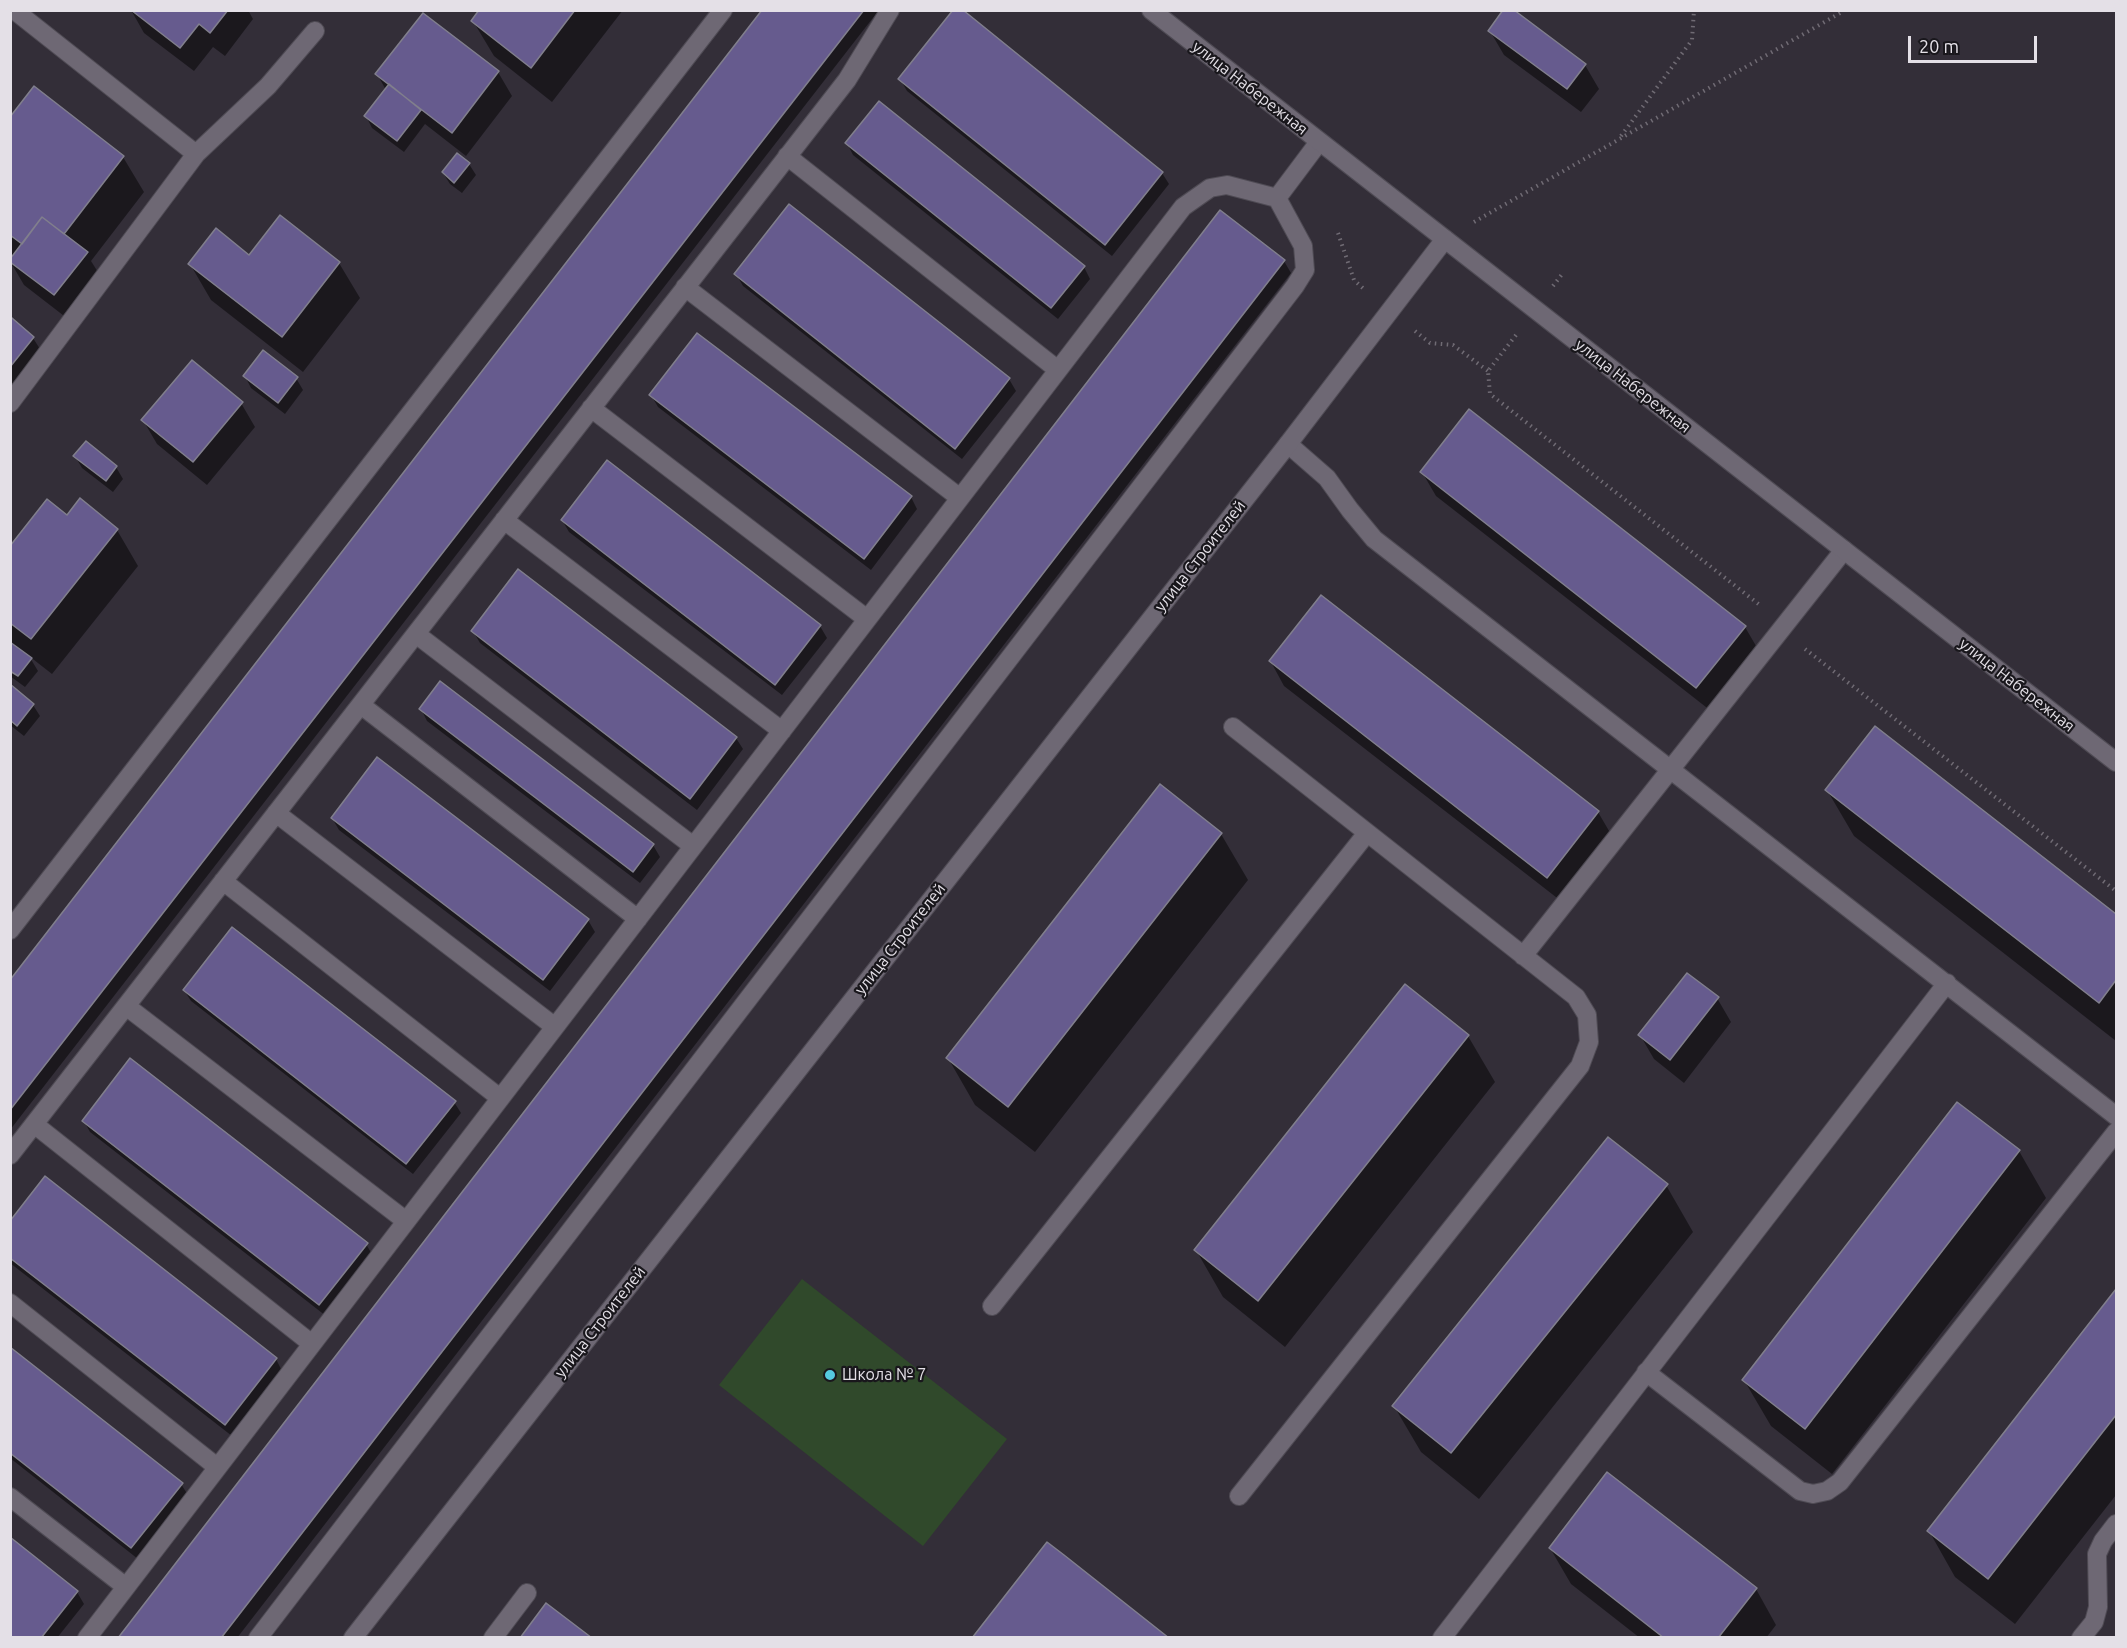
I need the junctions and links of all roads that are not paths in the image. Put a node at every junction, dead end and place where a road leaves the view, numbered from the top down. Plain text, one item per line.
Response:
1 (14, 10) edge
2 (723, 10) edge
3 (890, 10) edge
4 (1150, 10) edge
5 (315, 31) dead end
6 (1319, 142) junction
7 (196, 154) junction
8 (787, 156) junction
9 (1277, 198) junction
10 (1445, 239) junction
11 (685, 287) junction
12 (1058, 370) junction
13 (10, 403) edge
14 (591, 408) junction
15 (1288, 444) junction
16 (960, 498) junction
17 (504, 520) junction
18 (1844, 550) junction
19 (867, 619) junction
20 (416, 634) junction
21 (361, 705) junction
22 (1233, 727) dead end
23 (782, 730) junction
24 (2116, 762) edge
25 (1672, 770) junction
26 (276, 813) junction
27 (1367, 832) junction
28 (693, 846) junction
29 (223, 881) junction
30 (638, 919) junction
31 (10, 930) edge
32 (1524, 956) junction
33 (1947, 983) junction
34 (126, 1006) junction
35 (555, 1027) junction
36 (500, 1098) junction
37 (2116, 1116) edge
38 (34, 1124) junction
39 (2116, 1132) edge
40 (10, 1155) edge
41 (406, 1221) junction
42 (10, 1303) edge
43 (992, 1306) dead end
44 (312, 1344) junction
45 (1646, 1372) junction
46 (218, 1467) junction
47 (1239, 1496) dead end
48 (10, 1497) edge
49 (2116, 1524) edge
50 (126, 1587) junction
51 (527, 1593) dead end
52 (87, 1638) edge
53 (258, 1638) edge
54 (353, 1638) edge
55 (493, 1638) edge
56 (1442, 1638) edge
57 (2081, 1638) edge

1 - 7 street
2 - 31 street
3 - 8 street
4 - 6 street, улица Набережная
5 - 7 street
6 - 9 street
6 - 10 street, улица Набережная
7 - 13 street
8 - 11 street
8 - 12 street
9 - 12 street
9 - 53 street
10 - 15 street, улица Строителей
10 - 18 street, улица Набережная
11 - 14 street
11 - 16 street
12 - 16 street
14 - 17 street
14 - 19 street
15 - 25 street
15 - 54 street, улица Строителей
16 - 19 street
17 - 20 street
17 - 23 street
18 - 24 street, улица Набережная
18 - 25 street
19 - 23 street
20 - 21 street
20 - 28 street
21 - 26 street
21 - 30 street
22 - 27 street
23 - 28 street
25 - 32 street
25 - 33 street
26 - 29 street
26 - 35 street
27 - 32 street
27 - 43 street
28 - 30 street
29 - 34 street
29 - 36 street
30 - 35 street
32 - 47 street
33 - 37 street
33 - 45 street
34 - 38 street
34 - 41 street
35 - 36 street
36 - 41 street
38 - 40 street
38 - 44 street
39 - 45 street
41 - 44 street
42 - 46 street
44 - 46 street
45 - 56 street
46 - 50 street
48 - 50 street
49 - 57 street
50 - 52 street
51 - 55 street

